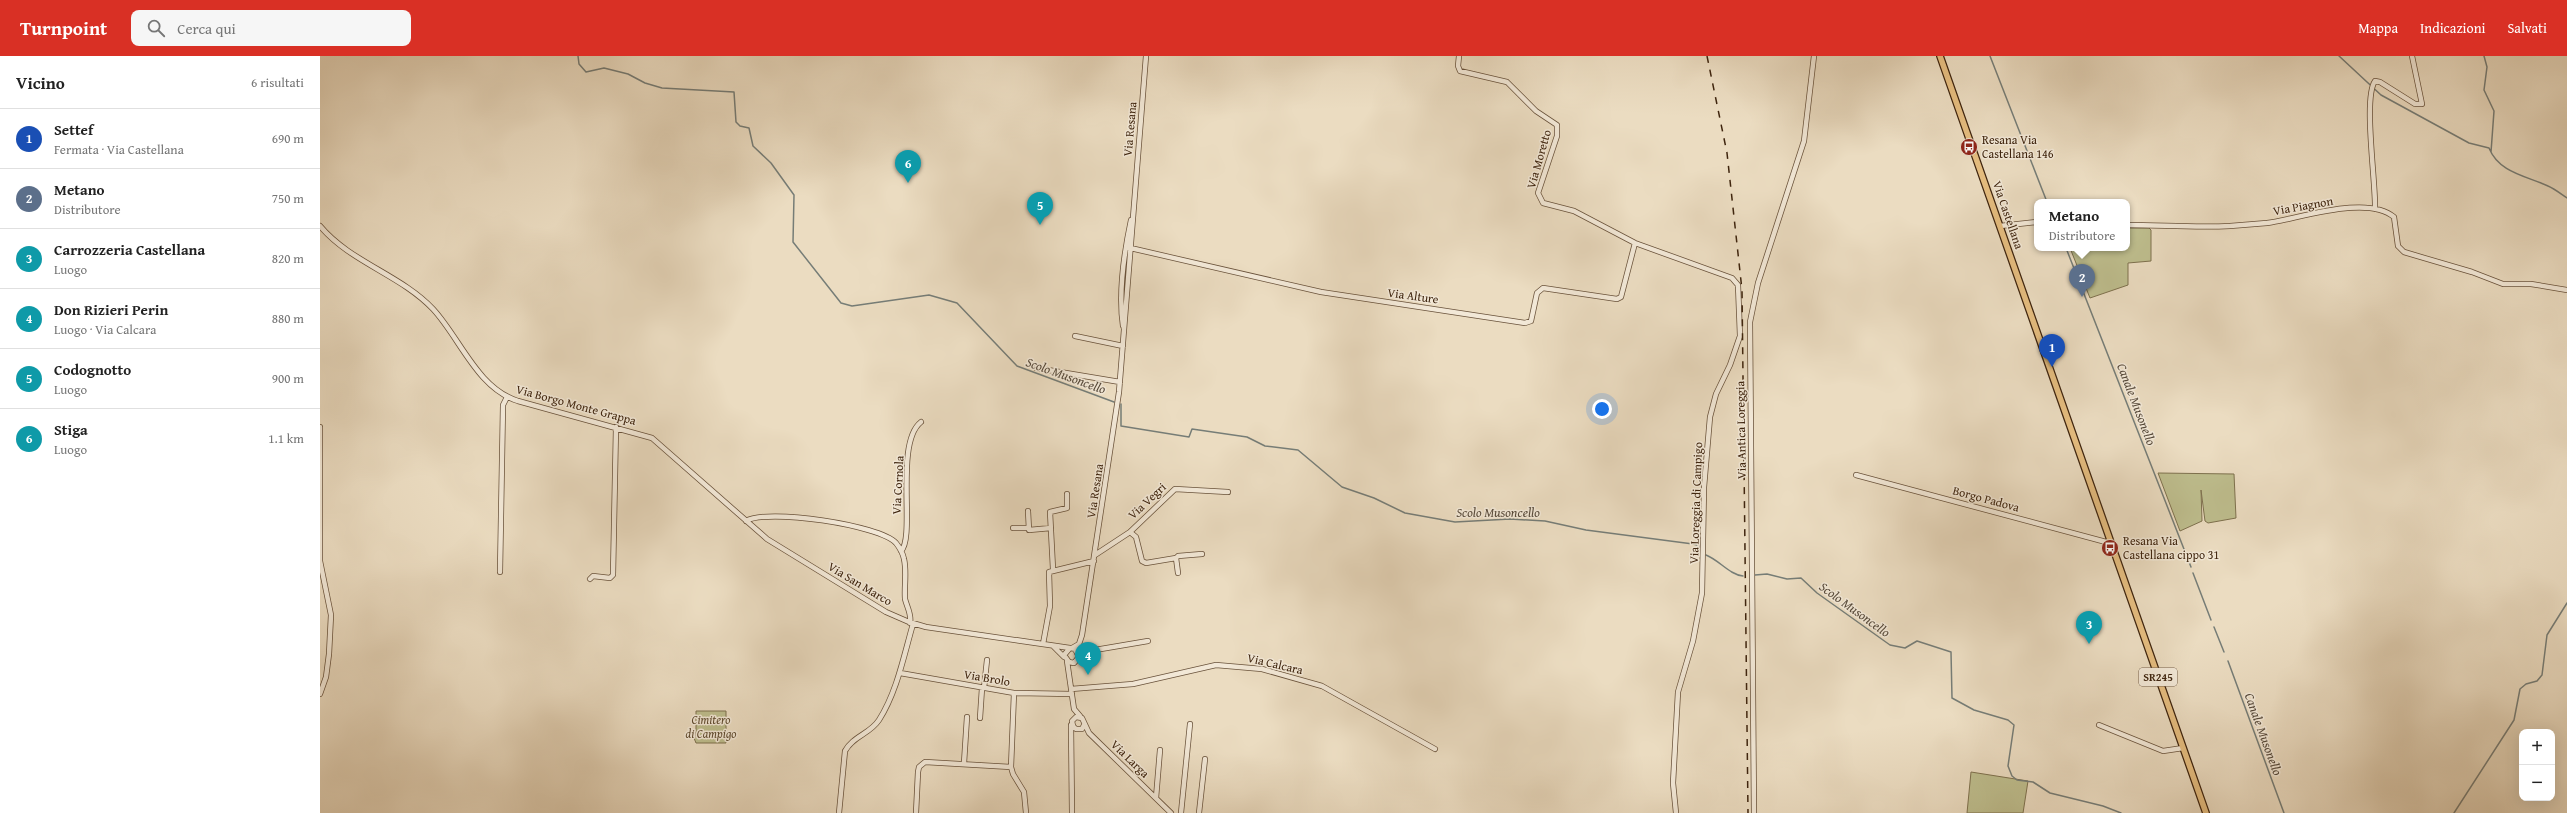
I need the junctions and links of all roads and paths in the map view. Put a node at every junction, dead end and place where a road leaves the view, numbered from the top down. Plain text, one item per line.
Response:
1 (1146, 56) edge
2 (1459, 56) edge
3 (1814, 56) edge
4 (1940, 56) edge
5 (2412, 56) edge
6 (2375, 209) junction
7 (2034, 222) edge
8 (2130, 225) edge
9 (320, 226) edge
10 (2000, 226) junction
11 (1635, 243) junction
12 (1128, 247) junction
13 (2567, 290) edge
14 (1075, 336) dead end
15 (1123, 346) junction
16 (1036, 368) dead end
17 (1120, 382) junction
18 (507, 396) junction
19 (921, 422) dead end
20 (320, 427) edge
21 (616, 427) junction
22 (320, 438) edge
23 (690, 471) joint
24 (1856, 475) dead end
25 (1228, 492) dead end
26 (1067, 494) dead end
27 (1028, 511) dead end
28 (746, 521) junction
29 (1013, 528) dead end
30 (1029, 528) junction
31 (1051, 528) junction
32 (1130, 532) junction
33 (2110, 541) junction
34 (901, 551) junction
35 (1202, 554) dead end
36 (1095, 555) junction
37 (1176, 558) junction
38 (1094, 561) junction
39 (1053, 569) junction
40 (500, 572) dead end
41 (1178, 573) dead end
42 (590, 579) dead end
43 (911, 623) junction
44 (1148, 642) dead end
45 (1043, 644) junction
46 (1051, 646) junction
47 (1089, 651) junction
48 (1076, 653) junction
49 (1065, 659) junction
50 (988, 660) dead end
51 (900, 673) junction
52 (1071, 678) junction
53 (983, 688) junction
54 (1014, 693) junction
55 (1072, 693) junction
56 (320, 694) edge
57 (967, 717) dead end
58 (1081, 717) junction
59 (980, 718) dead end
60 (1072, 723) junction
61 (1190, 724) dead end
62 (1084, 725) junction
63 (2099, 725) dead end
64 (1079, 729) junction
65 (1091, 734) junction
66 (1071, 741) junction
67 (2183, 748) junction
68 (1160, 750) dead end
69 (1435, 750) dead end
70 (1205, 759) dead end
71 (964, 763) junction
72 (1011, 767) junction
73 (1156, 798) junction
74 (839, 813) edge
75 (916, 813) edge
76 (1026, 813) edge
77 (1072, 813) edge
78 (1171, 813) edge
79 (1181, 813) edge
80 (1199, 813) edge
81 (1676, 813) edge
82 (1754, 813) edge
83 (2206, 813) edge

1 - 12 street, Via Resana
2 - 11 street, Via Moretto
3 - 82 street, Via Antica Loreggia
4 - 10 main road, Via Castellana / SR245
5 - 6 street
6 - 8 street, Via Piagnon
6 - 13 street, Via Piagnon
7 - 10 street
9 - 18 street, Via Borgo Monte Grappa
10 - 33 main road, Via Castellana / SR245
11 - 12 street, Via Alture
11 - 81 street, Via Loreggia di Campigo
12 - 15 street, Via Resana
14 - 15 street
15 - 17 street, Via Resana
16 - 17 street
17 - 36 street, Via Resana
18 - 21 street, Via Borgo Monte Grappa
18 - 40 street
19 - 34 street, Via Cornola
20 - 22 street
21 - 23 street, Via Borgo Monte Grappa
21 - 42 street
22 - 56 street
23 - 28 street, Via San Marco
24 - 33 street, Borgo Padova
25 - 32 street, Via Vegri
26 - 31 street
27 - 30 street
28 - 34 street
28 - 43 street, Via San Marco
29 - 30 street
30 - 31 street
31 - 39 street
32 - 36 street, Via Vegri
32 - 37 street, Via Vegri
33 - 67 main road, SR245
34 - 43 street
35 - 37 street
36 - 38 street, Via Resana
37 - 41 street
38 - 39 street
38 - 48 street, Via Resana
39 - 45 street
43 - 45 street, Via San Marco
43 - 51 street
44 - 47 street
45 - 46 street, Via San Marco
46 - 48 street, Via San Marco
46 - 49 street, Via San Marco
47 - 48 street
47 - 48 street
48 - 49 street
48 - 49 street
48 - 52 street
49 - 52 street
50 - 53 street
51 - 53 street, Via Brolo
51 - 74 street
52 - 55 street
53 - 54 street, Via Brolo
53 - 59 street
54 - 55 street, Via Brolo
54 - 72 street
55 - 58 street, Via Larga
55 - 60 street
55 - 69 street, Via Calcara
57 - 71 street
58 - 60 street
58 - 62 street, Via Larga
60 - 64 street
60 - 66 street
61 - 79 street
62 - 64 street
62 - 65 street, Via Larga
63 - 67 street
64 - 65 street, Via Larga
64 - 66 street
65 - 73 street, Via Larga
66 - 77 street
67 - 83 main road, SR245
68 - 73 street, Via Larga
70 - 80 street
71 - 72 street
71 - 75 street
72 - 76 street
73 - 78 street, Via Larga

